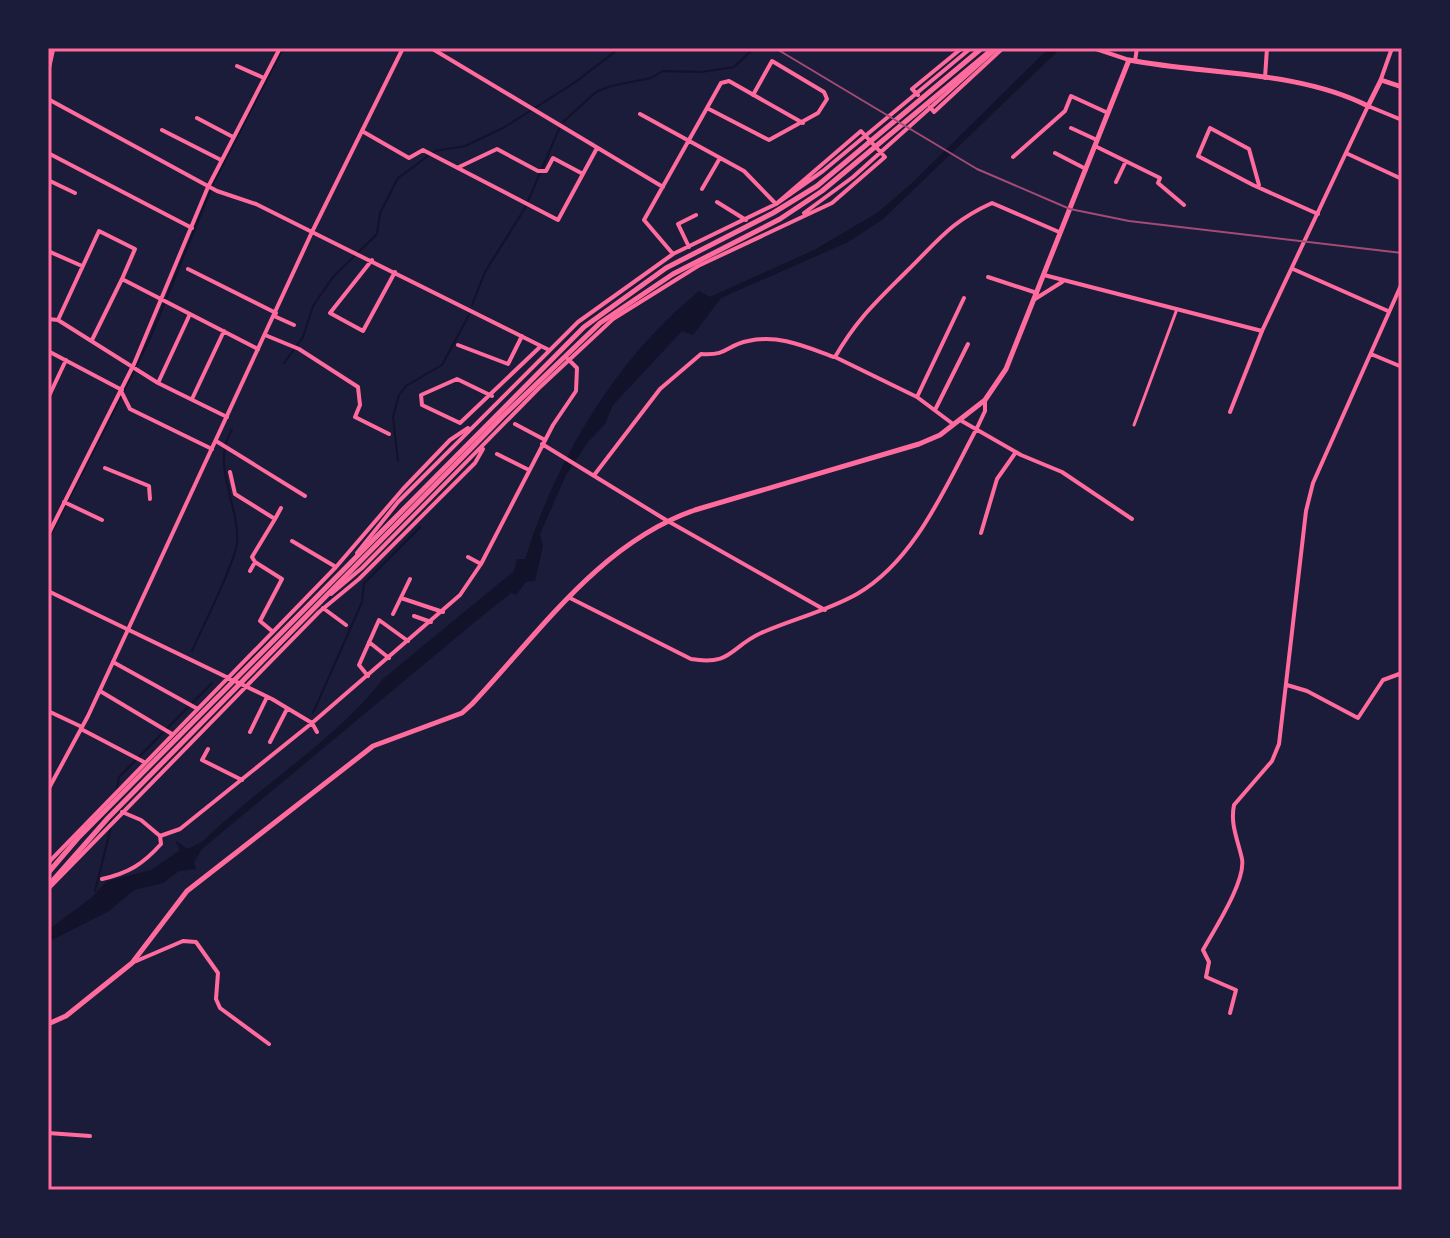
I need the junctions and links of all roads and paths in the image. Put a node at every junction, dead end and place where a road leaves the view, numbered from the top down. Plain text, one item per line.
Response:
1 (53, 48) edge
2 (280, 48) edge
3 (403, 48) edge
4 (431, 48) edge
5 (962, 48) edge
6 (970, 48) edge
7 (982, 48) edge
8 (998, 48) edge
9 (1093, 48) edge
10 (1137, 48) edge
11 (1267, 48) edge
12 (1392, 48) edge
13 (1132, 61) junction
14 (237, 66) dead end
15 (985, 66) junction
16 (48, 70) edge
17 (264, 78) junction
18 (1265, 79) junction
19 (1381, 80) junction
20 (1402, 87) edge
21 (753, 95) junction
22 (48, 99) edge
23 (1368, 106) junction
24 (707, 108) junction
25 (1108, 113) junction
26 (640, 114) dead end
27 (197, 118) dead end
28 (1402, 120) edge
29 (803, 123) junction
30 (1071, 128) dead end
31 (162, 130) dead end
32 (362, 131) junction
33 (233, 137) junction
34 (689, 140) junction
35 (1096, 143) junction
36 (597, 148) junction
37 (48, 153) edge
38 (1055, 153) dead end
39 (1348, 154) junction
40 (1013, 157) dead end
41 (720, 158) junction
42 (221, 160) junction
43 (1126, 161) junction
44 (459, 167) junction
45 (1086, 169) junction
46 (583, 174) junction
47 (1402, 179) edge
48 (48, 180) edge
49 (1116, 182) dead end
50 (1259, 185) junction
51 (208, 187) junction
52 (663, 187) junction
53 (702, 189) dead end
54 (75, 193) dead end
55 (717, 202) dead end
56 (776, 204) junction
57 (1184, 205) dead end
58 (1318, 214) junction
59 (696, 215) dead end
60 (796, 219) junction
61 (746, 220) junction
62 (192, 228) junction
63 (312, 232) junction
64 (1059, 232) junction
65 (689, 247) junction
66 (48, 251) edge
67 (673, 254) junction
68 (372, 260) junction
69 (82, 266) junction
70 (188, 269) dead end
71 (1293, 269) junction
72 (395, 272) junction
73 (1044, 275) junction
74 (988, 277) dead end
75 (122, 279) junction
76 (1064, 281) junction
77 (1401, 286) edge
78 (1036, 296) junction
79 (964, 298) dead end
80 (164, 300) junction
81 (1177, 309) junction
82 (1388, 311) junction
83 (190, 314) junction
84 (275, 314) junction
85 (48, 319) edge
86 (58, 320) junction
87 (294, 325) dead end
88 (224, 331) junction
89 (1262, 331) junction
90 (265, 335) junction
91 (522, 336) junction
92 (92, 340) junction
93 (968, 344) dead end
94 (458, 345) dead end
95 (542, 346) junction
96 (258, 349) junction
97 (549, 350) junction
98 (48, 351) edge
99 (1371, 354) junction
100 (835, 357) junction
101 (568, 359) junction
102 (66, 360) junction
103 (137, 367) junction
104 (1402, 367) edge
105 (545, 369) junction
106 (158, 383) junction
107 (123, 393) junction
108 (49, 396) edge
109 (492, 396) junction
110 (917, 397) junction
111 (192, 399) junction
112 (985, 400) junction
113 (936, 408) junction
114 (1230, 412) dead end
115 (228, 417) junction
116 (957, 422) junction
117 (476, 423) junction
118 (515, 424) dead end
119 (1134, 425) dead end
120 (977, 428) junction
121 (389, 434) dead end
122 (216, 441) junction
123 (544, 442) junction
124 (212, 449) junction
125 (1016, 452) junction
126 (497, 454) dead end
127 (105, 468) dead end
128 (529, 470) junction
129 (230, 472) dead end
130 (595, 474) junction
131 (305, 496) dead end
132 (150, 499) dead end
133 (66, 503) junction
134 (281, 508) dead end
135 (275, 519) junction
136 (1132, 519) dead end
137 (102, 520) dead end
138 (666, 520) junction
139 (981, 533) dead end
140 (48, 535) edge
141 (292, 541) dead end
142 (355, 555) junction
143 (468, 557) dead end
144 (255, 562) junction
145 (481, 564) junction
146 (336, 567) junction
147 (250, 571) dead end
148 (410, 579) dead end
149 (48, 591) edge
150 (401, 598) junction
151 (570, 598) junction
152 (321, 606) junction
153 (825, 610) junction
154 (443, 612) junction
155 (393, 614) dead end
156 (414, 616) dead end
157 (431, 622) junction
158 (346, 625) dead end
159 (129, 630) junction
160 (272, 631) junction
161 (408, 641) junction
162 (369, 642) junction
163 (389, 658) junction
164 (113, 662) junction
165 (1402, 673) edge
166 (368, 676) junction
167 (228, 677) junction
168 (1287, 685) junction
169 (246, 686) junction
170 (100, 691) junction
171 (267, 697) junction
172 (196, 708) junction
173 (287, 709) junction
174 (48, 711) edge
175 (312, 723) junction
176 (82, 728) junction
177 (250, 732) dead end
178 (317, 732) dead end
179 (172, 734) junction
180 (270, 742) dead end
181 (208, 749) dead end
182 (144, 762) junction
183 (242, 780) junction
184 (48, 790) edge
185 (122, 812) junction
186 (160, 836) junction
187 (48, 863) edge
188 (48, 873) edge
189 (102, 879) dead end
190 (48, 888) edge
191 (132, 963) junction
192 (1230, 1013) dead end
193 (48, 1024) edge
194 (269, 1044) dead end
195 (48, 1133) edge
196 (90, 1136) dead end

1 - 16 main road
2 - 17 street
3 - 32 street
4 - 36 street
5 - 15 street
6 - 15 street
6 - 56 street
7 - 105 main road
8 - 15 street
8 - 60 street
8 - 105 main road
9 - 13 street
10 - 13 street
11 - 18 street
12 - 19 street
13 - 18 main road
13 - 25 main road
14 - 17 street
17 - 33 street
18 - 23 main road
19 - 20 main road
19 - 23 main road
21 - 24 street
21 - 29 street
21 - 29 street
22 - 51 street
23 - 28 street
23 - 39 street
24 - 29 street
24 - 34 street
25 - 35 main road
25 - 40 street
26 - 34 street
27 - 33 street
30 - 35 street
31 - 42 street
32 - 44 street
32 - 63 street
33 - 42 street
34 - 41 street
34 - 52 street
35 - 43 street
35 - 45 main road
36 - 46 street
36 - 52 street
37 - 62 street
38 - 45 street
39 - 47 street
39 - 58 street
41 - 53 street
41 - 56 street
42 - 51 street
43 - 49 street
43 - 57 street
44 - 46 street
44 - 46 street
45 - 64 main road
48 - 54 street
50 - 50 street
50 - 58 street
51 - 62 street
51 - 63 street
52 - 67 street
55 - 61 street
56 - 60 street
56 - 61 street
58 - 71 street
59 - 65 street
60 - 101 street
61 - 65 street
62 - 80 street
63 - 68 street
63 - 84 street
64 - 73 main road
64 - 100 street
65 - 67 street
66 - 69 street
67 - 97 street
68 - 72 street
68 - 72 street
69 - 75 street
69 - 86 street
70 - 84 street
71 - 82 street
71 - 89 street
72 - 91 street
73 - 76 street
73 - 78 main road
74 - 78 street
75 - 80 street
75 - 92 street
76 - 78 street
76 - 81 street
77 - 82 street
78 - 112 main road
79 - 110 street
80 - 83 street
80 - 103 street
81 - 89 street
81 - 119 street
82 - 99 street
83 - 88 street
83 - 106 street
84 - 87 street
84 - 90 street
85 - 86 street
86 - 92 street
88 - 96 street
88 - 111 street
89 - 114 street
90 - 96 street
90 - 121 street
91 - 94 street
91 - 95 street
92 - 103 street
93 - 113 street
95 - 97 street
95 - 109 street
96 - 115 street
97 - 117 street
98 - 102 street
99 - 104 street
99 - 168 street
100 - 110 street
100 - 130 street
101 - 123 street
101 - 152 street
102 - 107 street
102 - 108 street
103 - 106 street
103 - 107 street
105 - 142 main road
105 - 152 main road
106 - 111 street
107 - 124 street
107 - 133 street
109 - 109 street
110 - 113 street
111 - 115 street
112 - 116 main road
112 - 120 street
113 - 116 street
115 - 122 street
116 - 120 street
116 - 138 main road
117 - 142 street
117 - 146 street
118 - 123 street
120 - 125 street
120 - 153 street
122 - 124 street
122 - 131 street
123 - 128 street
123 - 130 street
124 - 159 street
125 - 136 street
125 - 139 street
126 - 128 street
127 - 132 street
128 - 145 street
129 - 135 street
130 - 138 street
133 - 137 street
133 - 140 street
134 - 135 street
135 - 144 street
138 - 151 main road
138 - 153 street
141 - 146 street
142 - 188 main road
143 - 145 street
144 - 147 street
144 - 160 street
145 - 154 street
146 - 160 street
148 - 150 street
149 - 159 street
150 - 154 street
150 - 155 street
151 - 153 street
151 - 191 main road
152 - 158 street
152 - 169 street
152 - 190 main road
154 - 157 street
156 - 157 street
157 - 161 street
159 - 164 street
159 - 167 street
160 - 167 street
161 - 162 street
161 - 163 street
162 - 163 street
162 - 166 street
163 - 166 street
164 - 170 street
164 - 172 street
165 - 168 street
166 - 175 street
167 - 169 street
167 - 172 street
168 - 192 street
169 - 171 street
169 - 185 street
170 - 176 street
170 - 179 street
171 - 173 street
171 - 177 street
172 - 179 street
173 - 175 street
173 - 180 street
174 - 176 street
175 - 178 street
175 - 183 street
176 - 182 street
176 - 184 street
179 - 182 street
181 - 183 street
182 - 187 street
183 - 186 street
185 - 186 street
185 - 190 street
186 - 189 street
191 - 193 main road
191 - 194 street
195 - 196 street

